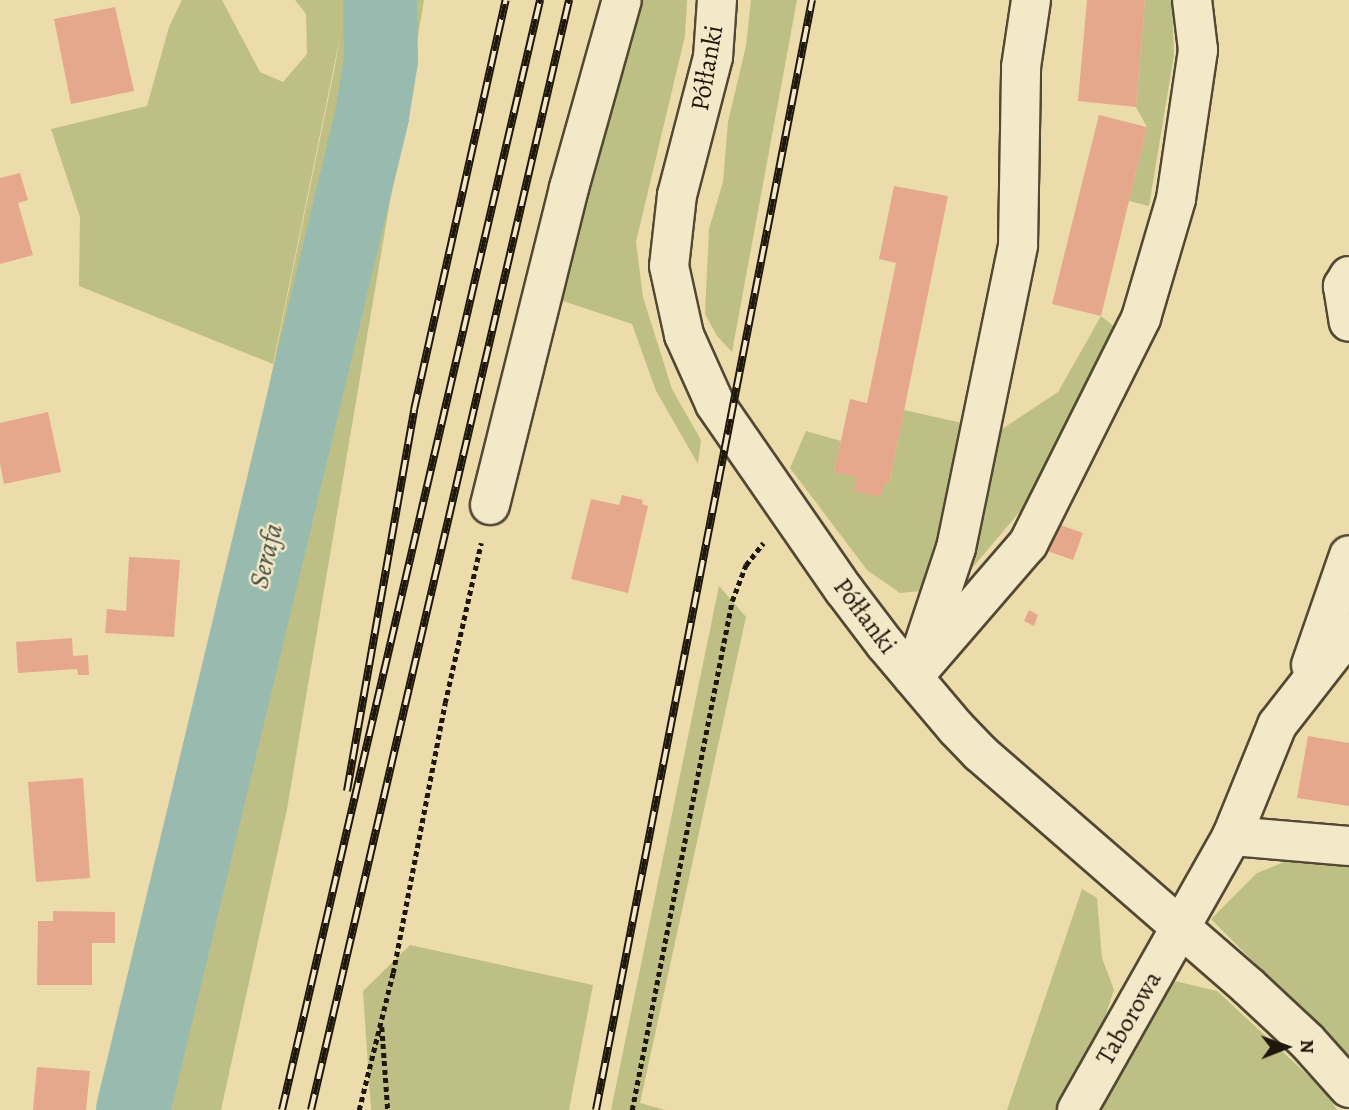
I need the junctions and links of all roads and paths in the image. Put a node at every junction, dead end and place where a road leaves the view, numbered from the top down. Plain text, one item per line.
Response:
1 (622, 0) edge
2 (717, 0) edge
3 (1031, 0) edge
4 (1192, 0) edge
5 (1349, 276) edge
6 (1349, 322) edge
7 (490, 505) joint
8 (787, 512) junction
9 (1349, 555) edge
10 (1349, 633) edge
11 (913, 677) junction
12 (1301, 694) junction
13 (1231, 836) junction
14 (1349, 846) edge
15 (1181, 927) junction
16 (382, 1019) junction
17 (1349, 1088) edge
18 (359, 1110) edge
19 (388, 1110) edge
20 (632, 1110) edge
21 (1077, 1110) edge

1 - 7 street
2 - 8 street, Półłanki
3 - 11 street
4 - 11 street
5 - 6 street
7 - 16 path
8 - 11 street, Półłanki
8 - 20 path
9 - 12 street
10 - 12 street, Taborowa
11 - 15 street, Półłanki
12 - 13 street, Taborowa
13 - 14 street
13 - 15 street, Taborowa
15 - 17 street, Półłanki
15 - 21 street, Taborowa
16 - 18 path
16 - 19 path

